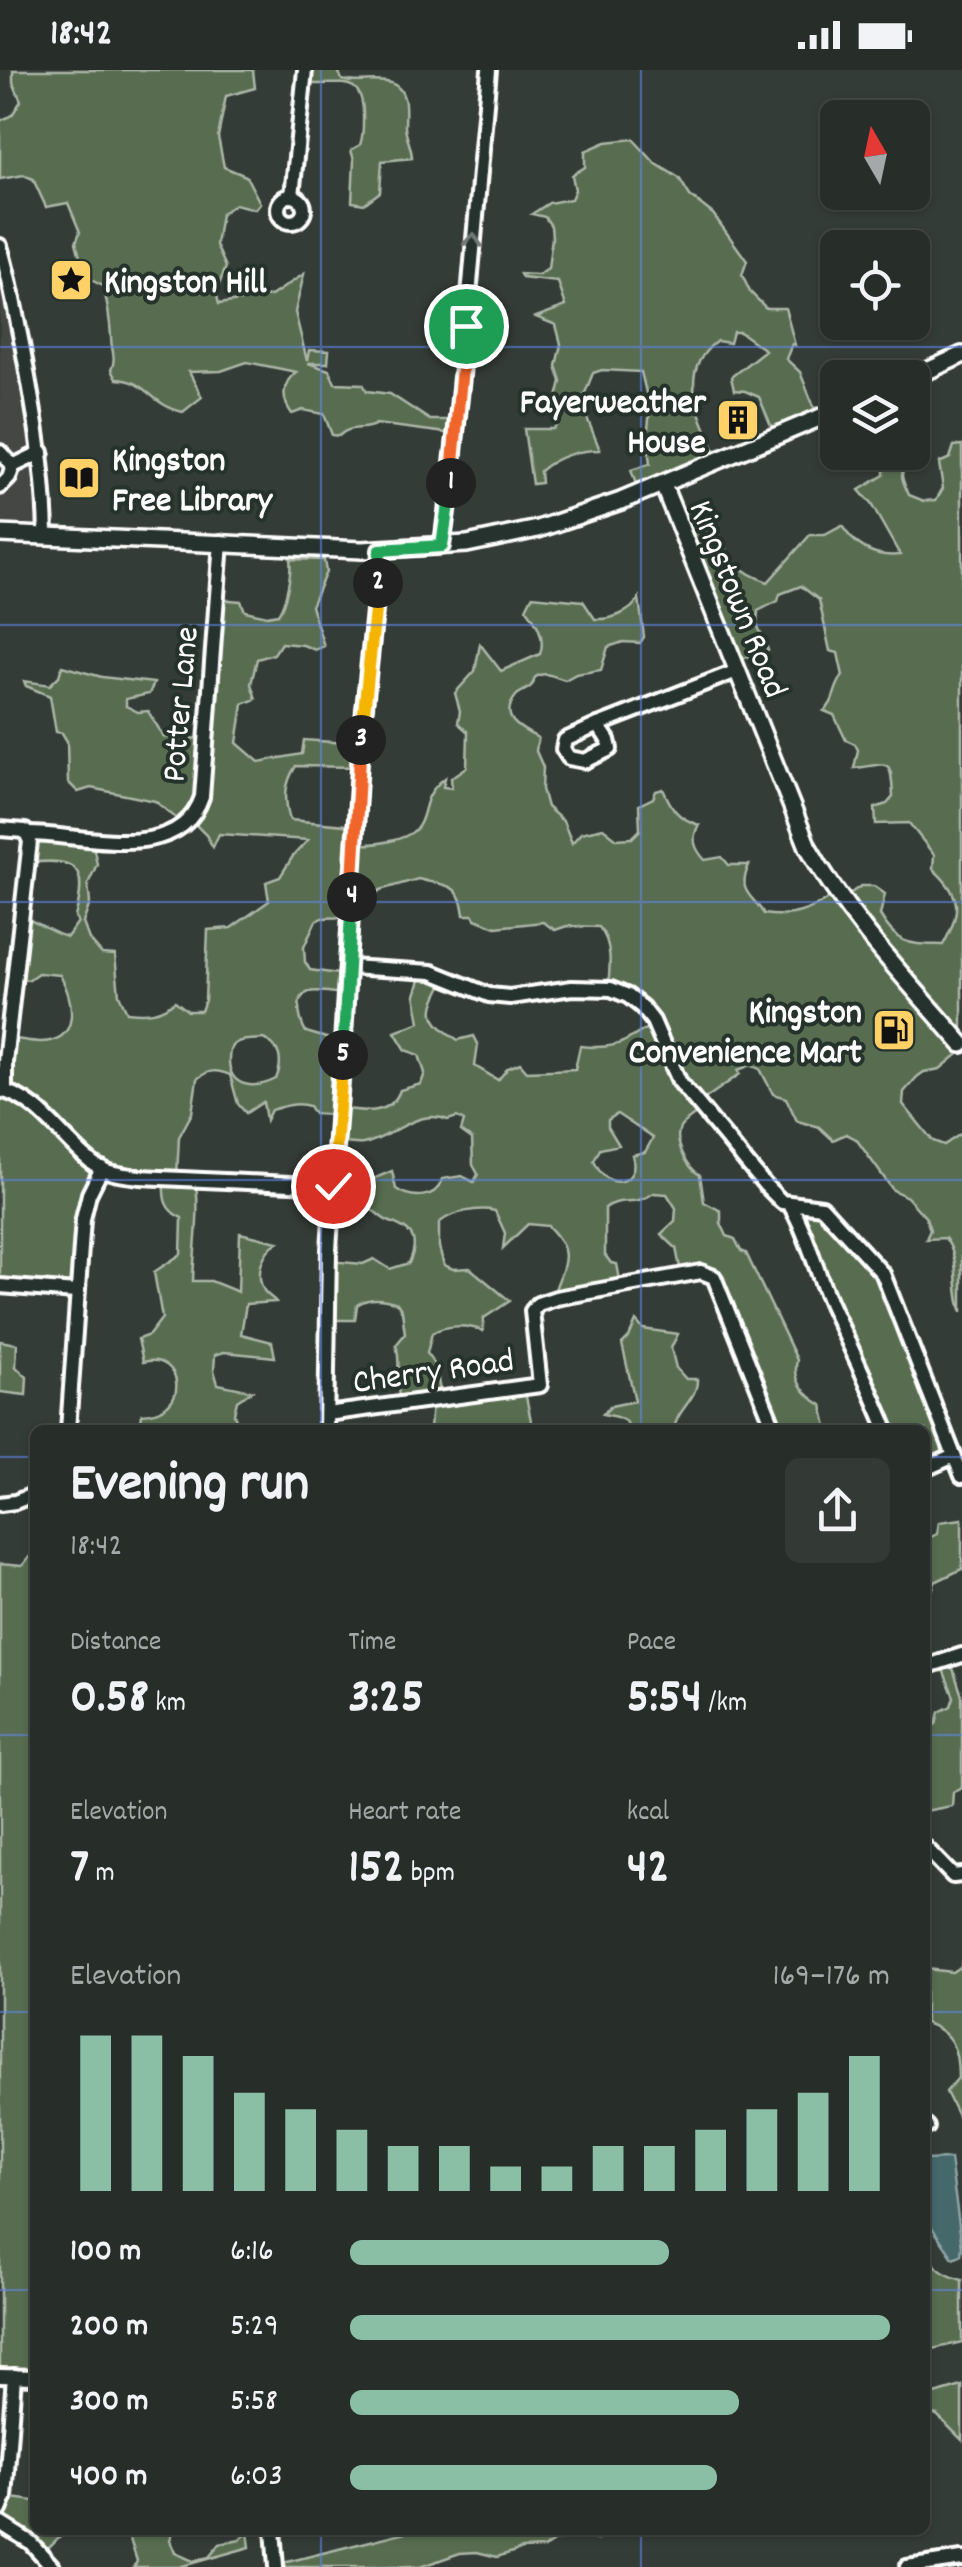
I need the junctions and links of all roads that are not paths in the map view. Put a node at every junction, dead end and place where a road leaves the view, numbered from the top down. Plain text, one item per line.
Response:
1 (305, 70) edge
2 (489, 70) edge
3 (292, 196) dead end
4 (0, 246) edge
5 (4, 276) edge
6 (962, 355) edge
7 (930, 370) edge
8 (820, 418) edge
9 (0, 452) edge
10 (42, 452) junction
11 (13, 466) junction
12 (662, 484) junction
13 (0, 487) edge
14 (0, 534) edge
15 (46, 536) junction
16 (221, 542) junction
17 (442, 546) junction
18 (380, 550) junction
19 (737, 671) junction
20 (598, 725) dead end
21 (0, 829) edge
22 (29, 834) junction
23 (348, 967) junction
24 (962, 1044) edge
25 (3, 1090) edge
26 (102, 1168) junction
27 (333, 1186) junction
28 (790, 1205) junction
29 (0, 1286) edge
30 (76, 1292) junction
31 (327, 1414) junction
32 (68, 1425) edge
33 (326, 1425) edge
34 (772, 1425) edge
35 (885, 1425) edge
36 (954, 1456) junction
37 (930, 1467) edge
38 (962, 1476) edge
39 (30, 1496) edge
40 (0, 1504) edge
41 (962, 1655) edge
42 (930, 1665) edge
43 (930, 1853) edge
44 (962, 1875) edge
45 (7, 2376) edge
46 (0, 2510) edge
47 (0, 2522) edge
48 (273, 2535) edge
49 (962, 2559) edge
50 (52, 2567) edge
51 (276, 2567) edge
52 (907, 2567) edge

1 - 3 street
17 -> 2 street
4 - 5 street
5 - 10 street
6 - 7 main road
8 - 12 main road
9 - 11 street
10 - 11 street
10 - 15 street
11 - 13 street
12 - 17 main road, Kingstown Road
12 - 19 main road, Kingstown Road
14 - 15 main road, Kingstown Road
15 - 16 main road, Kingstown Road
16 - 18 main road, Kingstown Road
16 - 22 street, Potter Lane
17 - 18 main road, Kingstown Road
18 - 23 street
19 - 20 street
19 - 24 main road, Kingstown Road
21 - 22 street, Potter Lane
22 - 25 street
23 - 27 street
23 - 28 street
25 - 26 street
26 - 27 street
26 - 30 street
27 - 31 street
28 - 35 street
28 - 36 street
29 - 30 street
30 - 32 street
31 - 33 street
31 - 34 street, Cherry Road
36 - 37 street
36 - 38 street
39 - 40 street
41 - 42 street
43 - 44 street
45 - 46 street
47 - 50 street
48 - 51 street
49 - 52 street

